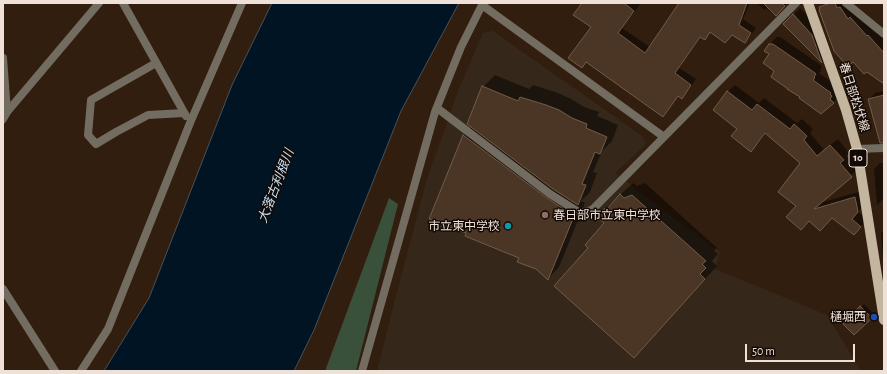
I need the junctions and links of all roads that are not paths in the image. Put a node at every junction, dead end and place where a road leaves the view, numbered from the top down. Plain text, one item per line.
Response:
1 (99, 3) edge
2 (123, 3) edge
3 (242, 3) edge
4 (796, 3) edge
5 (808, 3) edge
6 (846, 3) edge
7 (482, 4) edge
8 (884, 34) edge
9 (3, 58) edge
10 (156, 63) junction
11 (437, 108) junction
12 (184, 113) junction
13 (5, 115) edge
14 (190, 123) junction
15 (664, 137) junction
16 (884, 148) edge
17 (857, 149) junction
18 (3, 289) edge
19 (884, 320) edge
20 (55, 371) edge
21 (81, 371) edge
22 (362, 371) edge

1 - 13 street
2 - 10 street
3 - 14 street
4 - 15 street
5 - 17 main road, 春日部松伏線 / 10
6 - 8 street
7 - 11 street
7 - 15 street
9 - 13 street
10 - 12 street
10 - 12 street
11 - 15 street
11 - 22 street
12 - 14 street
14 - 21 street
16 - 17 street
17 - 19 main road, 春日部松伏線 / 10
18 - 20 street

